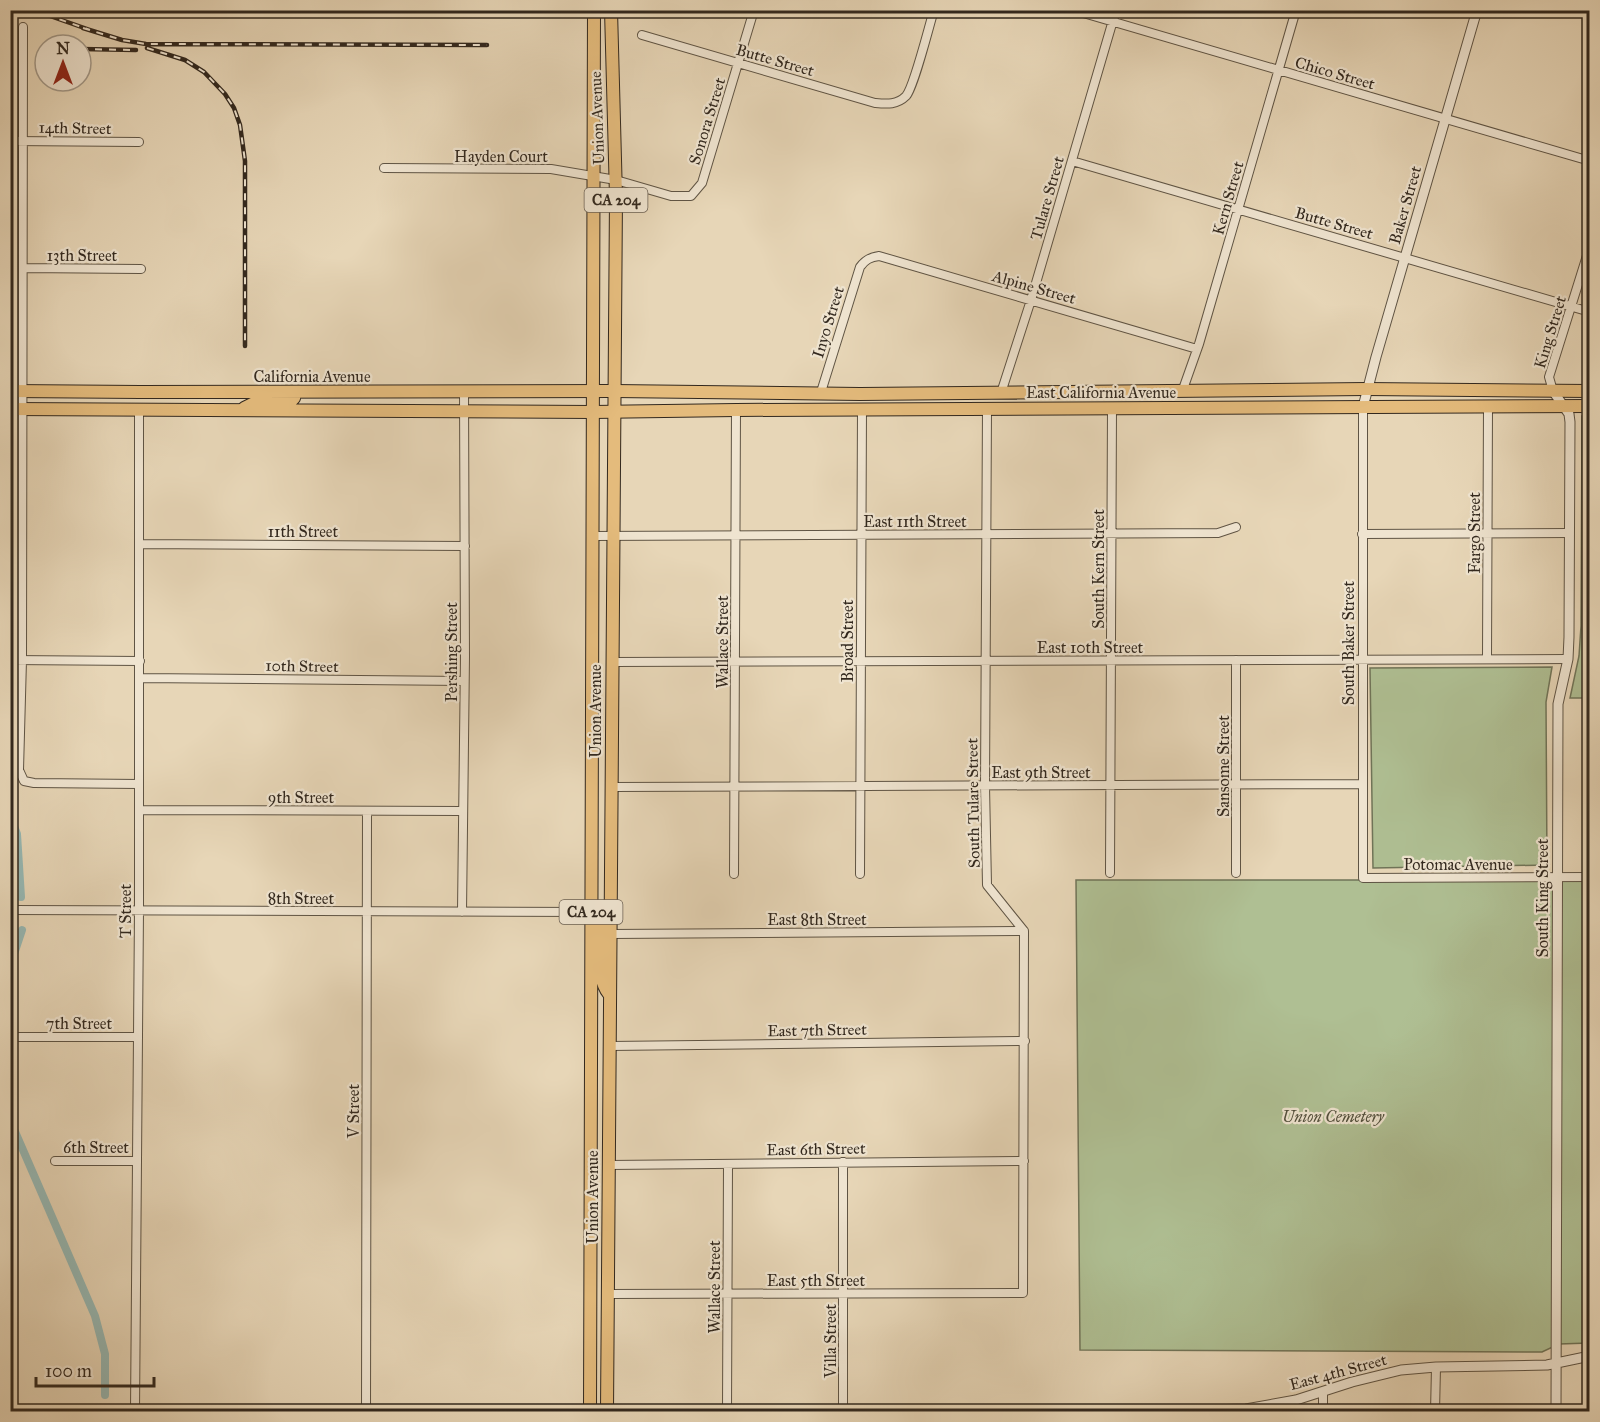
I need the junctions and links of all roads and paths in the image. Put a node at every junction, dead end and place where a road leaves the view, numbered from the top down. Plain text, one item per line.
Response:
1 (594, 10) edge
2 (611, 10) edge
3 (754, 10) edge
4 (934, 10) edge
5 (1073, 10) edge
6 (1116, 10) edge
7 (1296, 10) edge
8 (1477, 10) edge
9 (1112, 22) junction
10 (23, 27) dead end
11 (642, 35) dead end
12 (738, 63) junction
13 (1279, 70) junction
14 (1446, 119) junction
15 (10, 141) edge
16 (24, 141) junction
17 (140, 142) dead end
18 (1072, 161) junction
19 (1590, 161) edge
20 (384, 168) dead end
21 (594, 176) junction
22 (616, 180) junction
23 (1238, 209) junction
24 (1590, 246) edge
25 (1405, 258) junction
26 (864, 261) joint
27 (23, 268) junction
28 (141, 269) dead end
29 (1031, 300) junction
30 (1572, 307) junction
31 (1590, 312) edge
32 (1197, 349) junction
33 (1366, 389) junction
34 (614, 390) junction
35 (16, 391) edge
36 (593, 391) junction
37 (1553, 391) junction
38 (1590, 391) edge
39 (179, 392) junction
40 (295, 392) junction
41 (464, 392) junction
42 (821, 392) junction
43 (1167, 392) junction
44 (1182, 392) junction
45 (919, 393) junction
46 (1001, 393) junction
47 (1590, 406) edge
48 (1363, 407) junction
49 (1488, 407) junction
50 (1564, 407) junction
51 (1112, 408) junction
52 (16, 409) edge
53 (862, 409) junction
54 (940, 409) junction
55 (987, 409) junction
56 (139, 410) junction
57 (240, 410) junction
58 (736, 410) junction
59 (766, 410) junction
60 (464, 411) junction
61 (593, 412) junction
62 (613, 412) junction
63 (1236, 527) dead end
64 (1488, 533) junction
65 (1569, 533) junction
66 (986, 534) junction
67 (1112, 534) junction
68 (1362, 534) junction
69 (735, 535) junction
70 (861, 535) junction
71 (592, 536) junction
72 (613, 536) junction
73 (140, 544) junction
74 (465, 546) junction
75 (1362, 659) junction
76 (1487, 659) junction
77 (1568, 659) junction
78 (10, 660) edge
79 (22, 660) junction
80 (986, 660) junction
81 (1111, 660) junction
82 (1236, 660) junction
83 (140, 661) junction
84 (735, 661) junction
85 (860, 661) junction
86 (612, 662) junction
87 (140, 678) junction
88 (465, 681) junction
89 (139, 784) junction
90 (1362, 784) junction
91 (1111, 785) junction
92 (1236, 785) junction
93 (735, 786) junction
94 (860, 786) junction
95 (985, 786) junction
96 (611, 787) junction
97 (139, 810) junction
98 (368, 811) junction
99 (462, 811) junction
100 (1110, 873) dead end
101 (1236, 873) dead end
102 (734, 874) dead end
103 (860, 874) dead end
104 (1557, 877) junction
105 (1590, 877) edge
106 (1363, 878) joint
107 (10, 910) edge
108 (139, 910) junction
109 (367, 911) junction
110 (462, 912) junction
111 (591, 912) junction
112 (1024, 931) junction
113 (610, 934) junction
114 (610, 995) junction
115 (19, 1037) dead end
116 (138, 1037) junction
117 (1025, 1041) junction
118 (610, 1046) junction
119 (55, 1161) dead end
120 (137, 1161) junction
121 (1024, 1161) junction
122 (843, 1162) junction
123 (728, 1164) junction
124 (609, 1165) junction
125 (609, 1294) junction
126 (728, 1294) junction
127 (843, 1294) junction
128 (1590, 1356) edge
129 (1556, 1362) junction
130 (1436, 1367) junction
131 (1323, 1392) junction
132 (727, 1411) edge
133 (823, 1411) edge
134 (843, 1411) edge
135 (135, 1412) edge
136 (366, 1412) edge
137 (590, 1412) edge
138 (607, 1412) edge
139 (620, 1412) edge
140 (964, 1412) edge
141 (1128, 1412) edge
142 (1323, 1412) edge
143 (1436, 1412) edge
144 (1556, 1412) edge

1 - 21 main road, Union Avenue / CA 204
2 - 22 main road, Union Avenue / CA 204
3 - 12 street, Sonora Street
4 - 12 street, Butte Street
5 - 9 street, Chico Street
6 - 9 street, Tulare Street
7 - 13 street, Kern Street
8 - 14 street, Baker Street
9 - 13 street, Chico Street
9 - 18 street, Tulare Street
10 - 16 street
11 - 12 street, Butte Street
12 - 22 street, Sonora Street
13 - 14 street, Chico Street
13 - 23 street, Kern Street
14 - 19 street, Chico Street
14 - 25 street, Baker Street
15 - 16 street, 14th Street
16 - 17 street, 14th Street
16 - 27 street
18 - 23 street, Butte Street
18 - 29 street, Tulare Street
20 - 21 street, Hayden Court
21 - 22 street, Hayden Court
21 - 36 main road, Union Avenue / CA 204
22 - 34 main road, Union Avenue / CA 204
23 - 25 street, Butte Street
23 - 32 street, Kern Street
24 - 30 street, King Street
25 - 30 street, Butte Street
25 - 33 street, Baker Street
26 - 29 street, Alpine Street
26 - 42 street, Inyo Street
27 - 28 street, 13th Street
27 - 35 street
29 - 32 street, Alpine Street
29 - 46 street, Tulare Street
30 - 31 street, Butte Street
30 - 37 street, King Street
32 - 44 street, Kern Street
33 - 37 main road, East California Avenue
33 - 44 main road, East California Avenue
33 - 48 street, Baker Street
34 - 36 main road, California Avenue
34 - 42 main road, East California Avenue
34 - 62 main road, Union Avenue / CA 204
35 - 39 main road, California Avenue
35 - 52 street
36 - 41 main road, California Avenue
36 - 61 main road, Union Avenue / CA 204
37 - 38 main road, East California Avenue
37 - 50 street, South King Street
39 - 40 main road, California Avenue
39 - 56 main road
40 - 41 main road, California Avenue
40 - 57 main road
41 - 60 street, Pershing Street
42 - 45 main road, East California Avenue
42 - 59 main road
43 - 44 main road, East California Avenue
43 - 46 main road, East California Avenue
43 - 51 main road
45 - 46 main road, East California Avenue
45 - 53 main road
46 - 54 main road
47 - 50 main road, East California Avenue
48 - 49 main road, East California Avenue
48 - 51 main road, East California Avenue
48 - 68 street, South Baker Street
49 - 50 main road, East California Avenue
49 - 64 street, Fargo Street
50 - 65 street, South King Street
51 - 55 main road, East California Avenue
51 - 67 street, South Kern Street
52 - 56 main road
52 - 79 street
53 - 54 main road, East California Avenue
53 - 59 main road, East California Avenue
53 - 70 street, Broad Street
54 - 55 main road, East California Avenue
55 - 66 street, South Tulare Street
56 - 57 main road
56 - 73 street, T Street
57 - 60 main road
58 - 59 main road, East California Avenue
58 - 62 main road, East California Avenue
58 - 69 street, Wallace Street
60 - 61 main road
60 - 74 street, Pershing Street
61 - 62 main road
61 - 71 main road, Union Avenue / CA 204
62 - 72 main road, Union Avenue / CA 204
63 - 67 street, East 11th Street
64 - 65 street
64 - 68 street
64 - 76 street, Fargo Street
65 - 77 street, South King Street
66 - 67 street, East 11th Street
66 - 70 street, East 11th Street
66 - 80 street, South Tulare Street
67 - 81 street, South Kern Street
68 - 75 street, South Baker Street
69 - 70 street, East 11th Street
69 - 72 street, East 11th Street
69 - 84 street, Wallace Street
70 - 85 street, Broad Street
71 - 72 street, East 11th Street
71 - 111 main road, Union Avenue / CA 204
72 - 86 main road, Union Avenue / CA 204
73 - 74 street, 11th Street
73 - 83 street, T Street
74 - 88 street, Pershing Street
75 - 76 street, East 10th Street
75 - 82 street, East 10th Street
75 - 90 street, South Baker Street
76 - 77 street, East 10th Street
77 - 104 street, South King Street
78 - 79 street
79 - 83 street
79 - 89 street
80 - 81 street, East 10th Street
80 - 85 street, East 10th Street
80 - 95 street, South Tulare Street
81 - 82 street, East 10th Street
81 - 91 street, South Kern Street
82 - 92 street, Sansome Street
83 - 87 street, T Street
84 - 85 street, East 10th Street
84 - 86 street, East 10th Street
84 - 93 street, Wallace Street
85 - 94 street, Broad Street
86 - 96 main road, Union Avenue / CA 204
87 - 88 street, 10th Street
87 - 89 street, T Street
88 - 99 street, Pershing Street
89 - 97 street, T Street
90 - 92 street, East 9th Street
90 - 106 street, South Baker Street
91 - 92 street, East 9th Street
91 - 95 street, East 9th Street
91 - 100 street, South Kern Street
92 - 101 street, Sansome Street
93 - 94 street, East 9th Street
93 - 96 street, East 9th Street
93 - 102 street, Wallace Street
94 - 95 street, East 9th Street
94 - 103 street, Broad Street
95 - 112 street, South Tulare Street
96 - 113 main road, Union Avenue / CA 204
97 - 98 street, 9th Street
97 - 108 street, T Street
98 - 99 street, 9th Street
98 - 109 street, V Street
99 - 110 street, Pershing Street
104 - 105 street, Potomac Avenue
104 - 106 street, Potomac Avenue
104 - 129 street, South King Street
107 - 108 street, 8th Street
108 - 109 street, 8th Street
108 - 116 street, T Street
109 - 110 street, 8th Street
109 - 136 street, V Street
110 - 111 street, 8th Street
111 - 114 main road
111 - 137 main road, Union Avenue / CA 204
112 - 113 street, East 8th Street
112 - 117 street
113 - 114 main road, Union Avenue / CA 204
114 - 118 main road, Union Avenue / CA 204
115 - 116 street, 7th Street
116 - 120 street, T Street
117 - 118 street, East 7th Street
117 - 121 street
118 - 124 main road, Union Avenue / CA 204
119 - 120 street, 6th Street
120 - 135 street, T Street
121 - 122 street, East 6th Street
121 - 127 street, East 5th Street
122 - 123 street, East 6th Street
122 - 127 street, Villa Street
123 - 124 street, East 6th Street
123 - 126 street, Wallace Street
124 - 125 main road, Union Avenue / CA 204
125 - 126 street, East 5th Street
125 - 138 main road, Union Avenue / CA 204
126 - 127 street, East 5th Street
126 - 132 street, Wallace Street
127 - 134 street, Villa Street
128 - 129 street, East 4th Street
129 - 130 street, East 4th Street
129 - 144 street, South King Street
130 - 131 street, East 4th Street
130 - 143 street
131 - 141 street, East 4th Street
131 - 142 street
132 - 133 street
132 - 139 street
133 - 134 street
134 - 140 street

